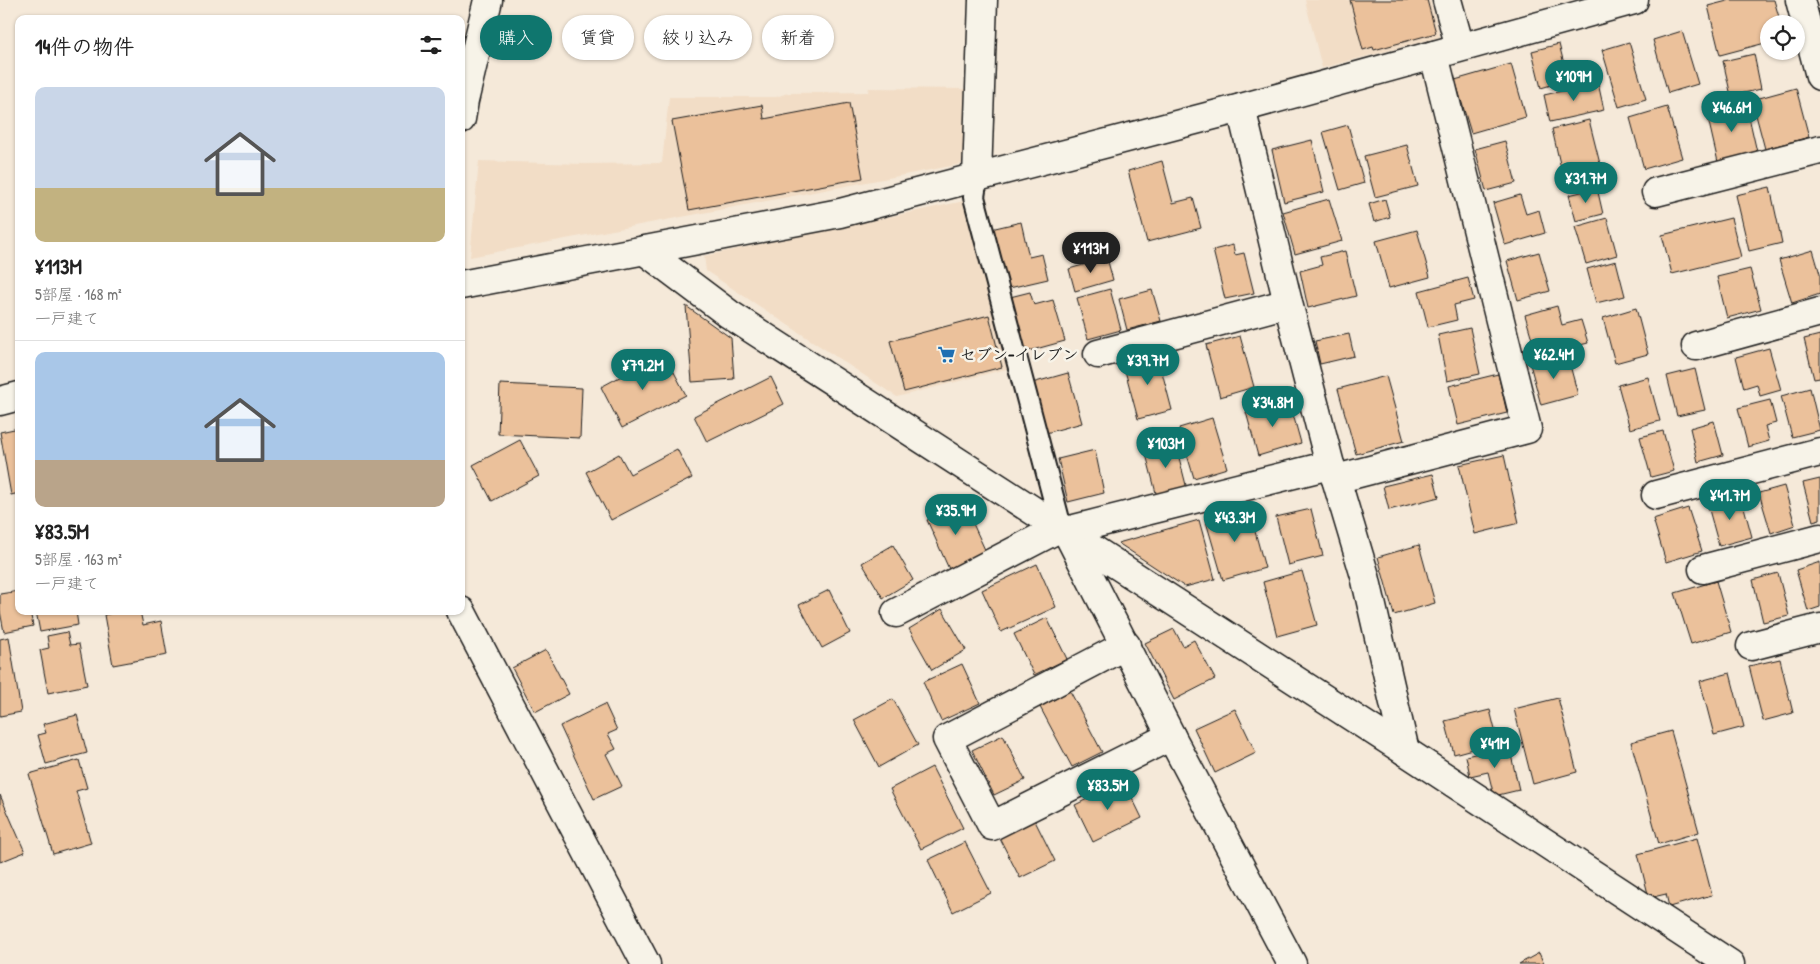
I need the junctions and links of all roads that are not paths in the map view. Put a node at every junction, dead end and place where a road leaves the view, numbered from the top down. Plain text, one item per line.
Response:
1 (488, 0) edge
2 (983, 0) edge
3 (1447, 0) edge
4 (1634, 0) edge
5 (1800, 0) edge
6 (1460, 47) junction
7 (1434, 55) junction
8 (1820, 76) edge
9 (465, 97) edge
10 (1241, 108) junction
11 (1820, 150) edge
12 (977, 177) junction
13 (1656, 192) dead end
14 (644, 250) junction
15 (465, 285) edge
16 (1288, 302) junction
17 (1820, 312) edge
18 (1696, 346) dead end
19 (1098, 354) dead end
20 (15, 397) edge
21 (0, 401) edge
22 (1820, 452) edge
23 (1333, 472) junction
24 (1656, 494) dead end
25 (1064, 529) junction
26 (1820, 538) edge
27 (1703, 569) dead end
28 (896, 613) dead end
29 (463, 615) edge
30 (1820, 628) edge
31 (1126, 645) junction
32 (1752, 646) dead end
33 (1171, 736) junction
34 (1405, 751) junction
35 (646, 964) edge
36 (1292, 964) edge
37 (1730, 964) edge

1 - 9 street
2 - 12 street
3 - 6 street
4 - 6 street
5 - 8 street
6 - 7 street
7 - 10 street
7 - 23 street
10 - 12 street
10 - 16 street
11 - 13 street
12 - 14 street
12 - 25 lane
14 - 15 street
14 - 25 street
16 - 19 street
16 - 23 street
17 - 18 street
20 - 21 street
22 - 24 street
23 - 25 street
23 - 34 street
25 - 28 street
25 - 31 street
25 - 34 street
26 - 27 street
29 - 35 street
30 - 32 street
31 - 33 street
31 - 33 street
33 - 36 street
34 - 37 street

